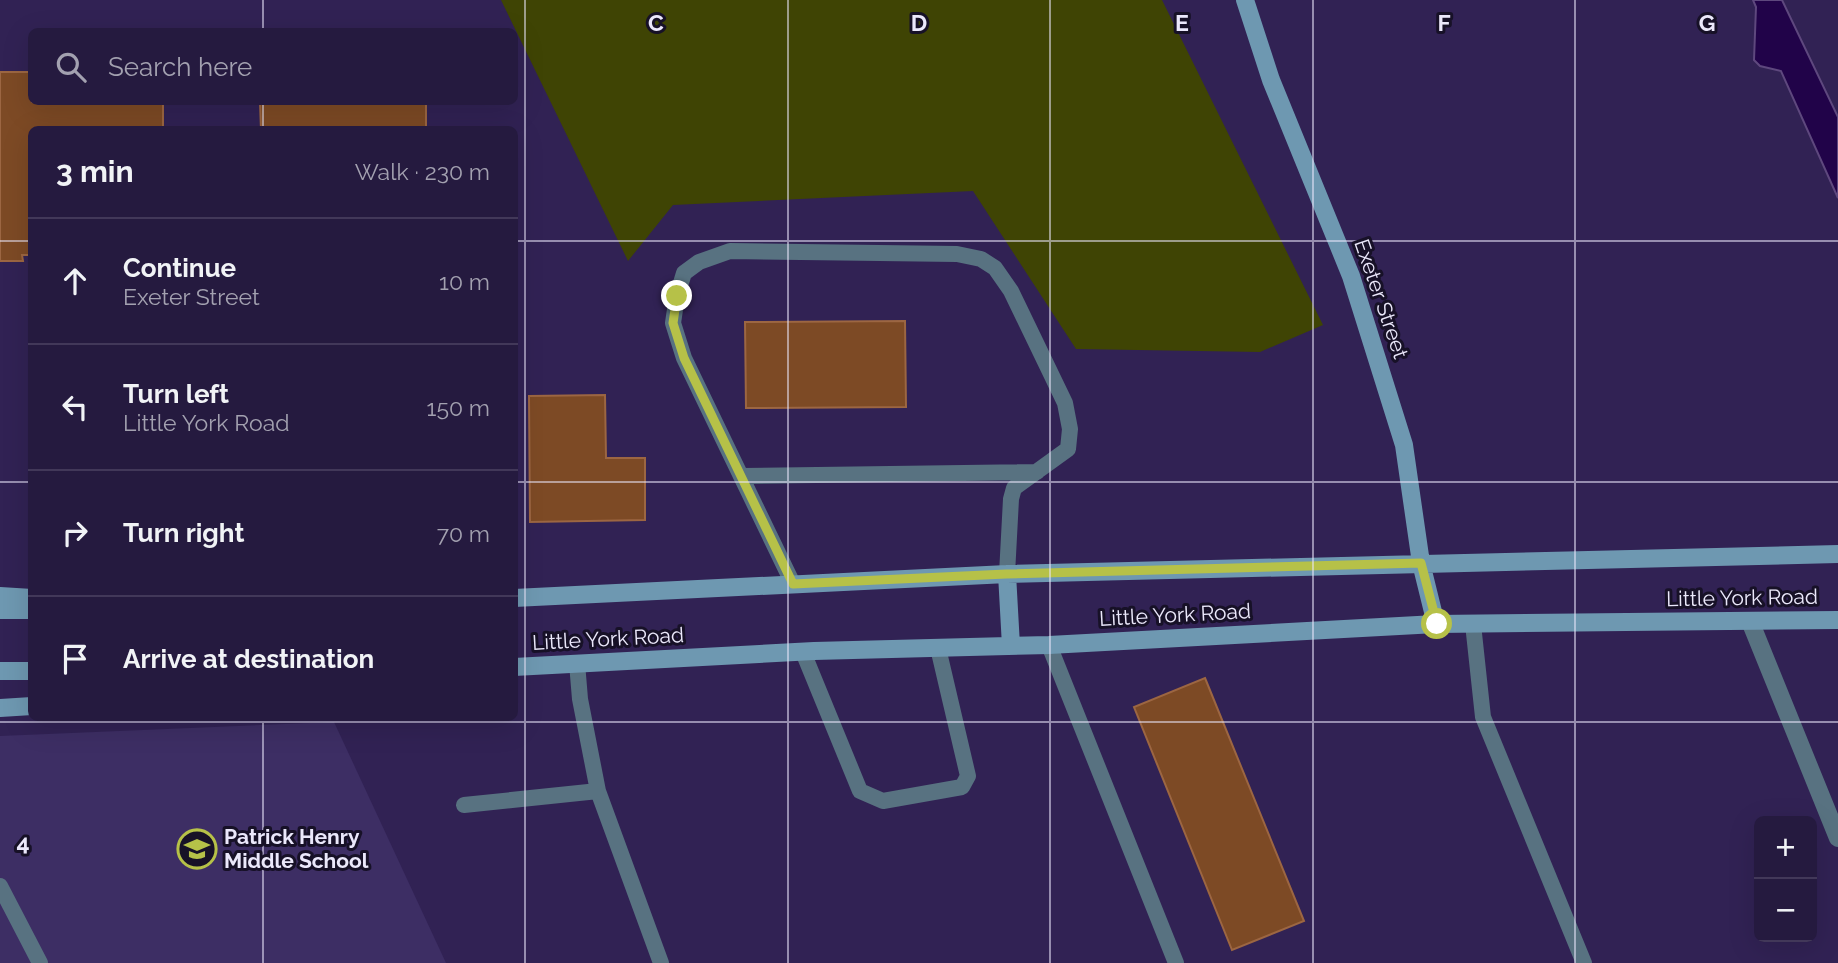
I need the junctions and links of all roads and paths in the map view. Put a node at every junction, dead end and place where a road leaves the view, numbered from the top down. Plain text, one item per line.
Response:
1 (1245, 0) edge
2 (1037, 472) junction
3 (742, 476) junction
4 (1838, 554) edge
5 (1421, 563) junction
6 (1006, 574) junction
7 (793, 584) junction
8 (0, 596) edge
9 (28, 598) edge
10 (518, 598) edge
11 (0, 610) edge
12 (28, 610) edge
13 (1838, 620) edge
14 (1750, 621) junction
15 (1437, 624) junction
16 (1473, 624) junction
17 (1049, 645) junction
18 (1011, 646) junction
19 (938, 648) junction
20 (803, 652) junction
21 (577, 663) junction
22 (518, 667) edge
23 (0, 671) edge
24 (28, 671) edge
25 (28, 706) edge
26 (0, 708) edge
27 (598, 791) junction
28 (464, 805) dead end
29 (1838, 838) edge
30 (0, 886) edge
31 (40, 963) edge
32 (661, 963) edge
33 (1176, 963) edge
34 (1584, 963) edge

1 - 5 main road, Exeter Street
2 - 3 lane
2 - 3 lane
2 - 6 lane
3 - 7 lane
4 - 5 main road, Little York Road
5 - 6 main road, Little York Road
5 - 15 main road, Exeter Street
6 - 7 main road, Little York Road
6 - 18 main road
7 - 10 main road, Little York Road
8 - 9 main road
11 - 12 main road
13 - 14 main road, Little York Road
14 - 16 main road, Little York Road
14 - 29 street
15 - 16 main road, Little York Road
15 - 17 main road, Little York Road
16 - 34 lane
17 - 18 main road, Little York Road
17 - 33 lane
18 - 19 main road, Little York Road
19 - 20 main road, Little York Road
19 - 20 lane
20 - 21 main road, Little York Road
21 - 22 main road, Little York Road
21 - 27 lane
23 - 24 main road
25 - 26 main road
27 - 28 lane
27 - 32 lane
30 - 31 lane

